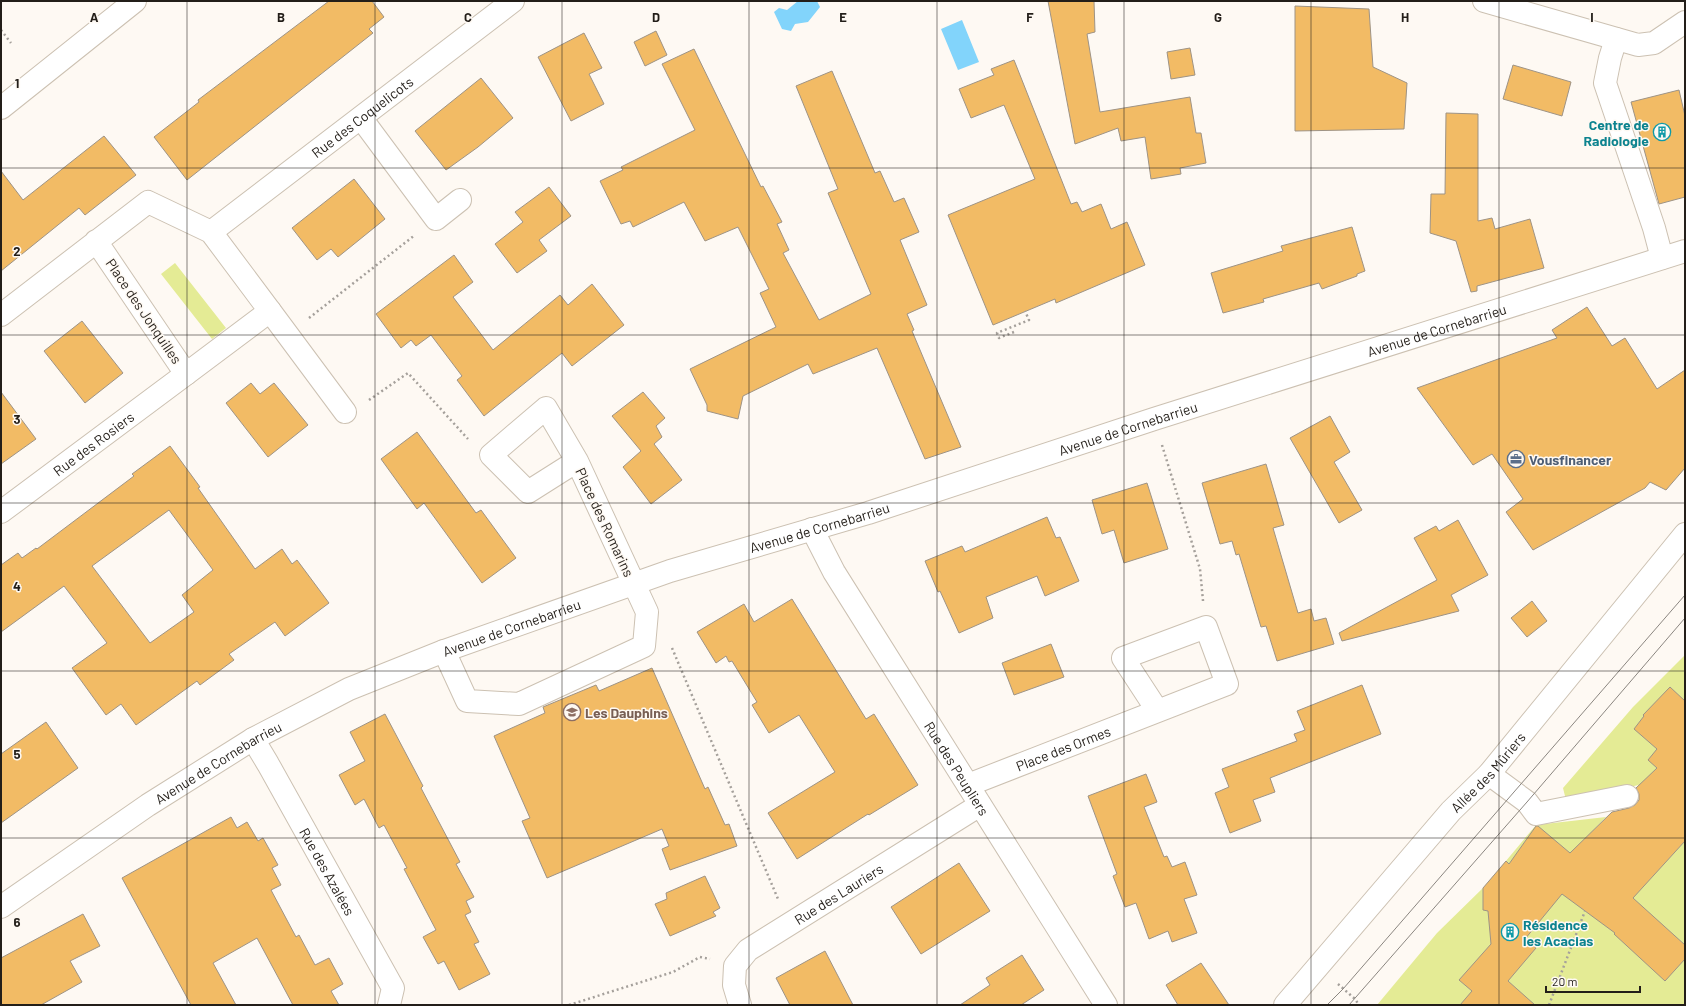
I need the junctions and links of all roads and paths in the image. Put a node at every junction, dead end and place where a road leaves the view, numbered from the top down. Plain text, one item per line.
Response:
1 (135, 1) edge
2 (513, 1) edge
3 (1484, 1) edge
4 (1685, 22) edge
5 (1, 30) edge
6 (1616, 39) junction
7 (11, 43) dead end
8 (1, 108) edge
9 (361, 118) junction
10 (460, 200) dead end
11 (436, 219) junction
12 (211, 232) junction
13 (96, 241) junction
14 (1685, 251) edge
15 (1662, 258) junction
16 (270, 311) junction
17 (1025, 311) dead end
18 (1, 315) edge
19 (1014, 332) dead end
20 (288, 335) junction
21 (186, 374) junction
22 (345, 412) joint
23 (1154, 419) junction
24 (491, 455) junction
25 (576, 462) junction
26 (1, 512) edge
27 (812, 529) junction
28 (1685, 534) edge
29 (634, 583) junction
30 (1206, 627) junction
31 (671, 645) dead end
32 (444, 651) junction
33 (1157, 710) junction
34 (253, 739) junction
35 (1489, 774) junction
36 (968, 785) junction
37 (1627, 796) dead end
38 (980, 805) junction
39 (1, 907) edge
40 (1585, 911) dead end
41 (789, 924) junction
42 (736, 966) junction
43 (389, 1005) edge
44 (569, 1005) edge
45 (740, 1005) edge
46 (1106, 1005) edge
47 (1285, 1005) edge
48 (1549, 1005) edge

1 - 8 street
2 - 9 street, Rue des Coquelicots
3 - 6 street
4 - 6 street
5 - 7 path
6 - 15 street
9 - 11 street
9 - 12 street, Rue des Coquelicots
10 - 11 street
11 - 20 path
12 - 13 street
12 - 16 street
13 - 18 street
13 - 21 street, Place des Jonquilles
14 - 15 street, Avenue de Cornebarrieu
15 - 23 street, Avenue de Cornebarrieu
16 - 20 street
16 - 21 street, Place des Jonquilles
17 - 19 path
20 - 22 street
21 - 26 street, Rue des Rosiers
22 - 24 path
23 - 27 street, Avenue de Cornebarrieu
23 - 30 path
24 - 25 street, Place des Romarins
24 - 25 street, Place des Romarins
25 - 29 street, Place des Romarins
27 - 29 street, Avenue de Cornebarrieu
27 - 36 street, Rue des Peupliers
28 - 35 street, Allée des Mûriers
29 - 32 street, Avenue de Cornebarrieu
29 - 32 street, Place des Romarins
30 - 33 street, Place des Ormes
30 - 33 street
31 - 41 path
32 - 34 street, Avenue de Cornebarrieu
33 - 36 street, Place des Ormes
34 - 39 street, Avenue de Cornebarrieu
34 - 43 street, Rue des Azalées
35 - 37 street
35 - 47 street, Allée des Mûriers
36 - 38 street, Rue des Peupliers
38 - 41 street, Rue des Lauriers
38 - 46 street, Rue des Peupliers
40 - 48 path
41 - 42 street, Rue des Lauriers
42 - 44 path
42 - 45 street

